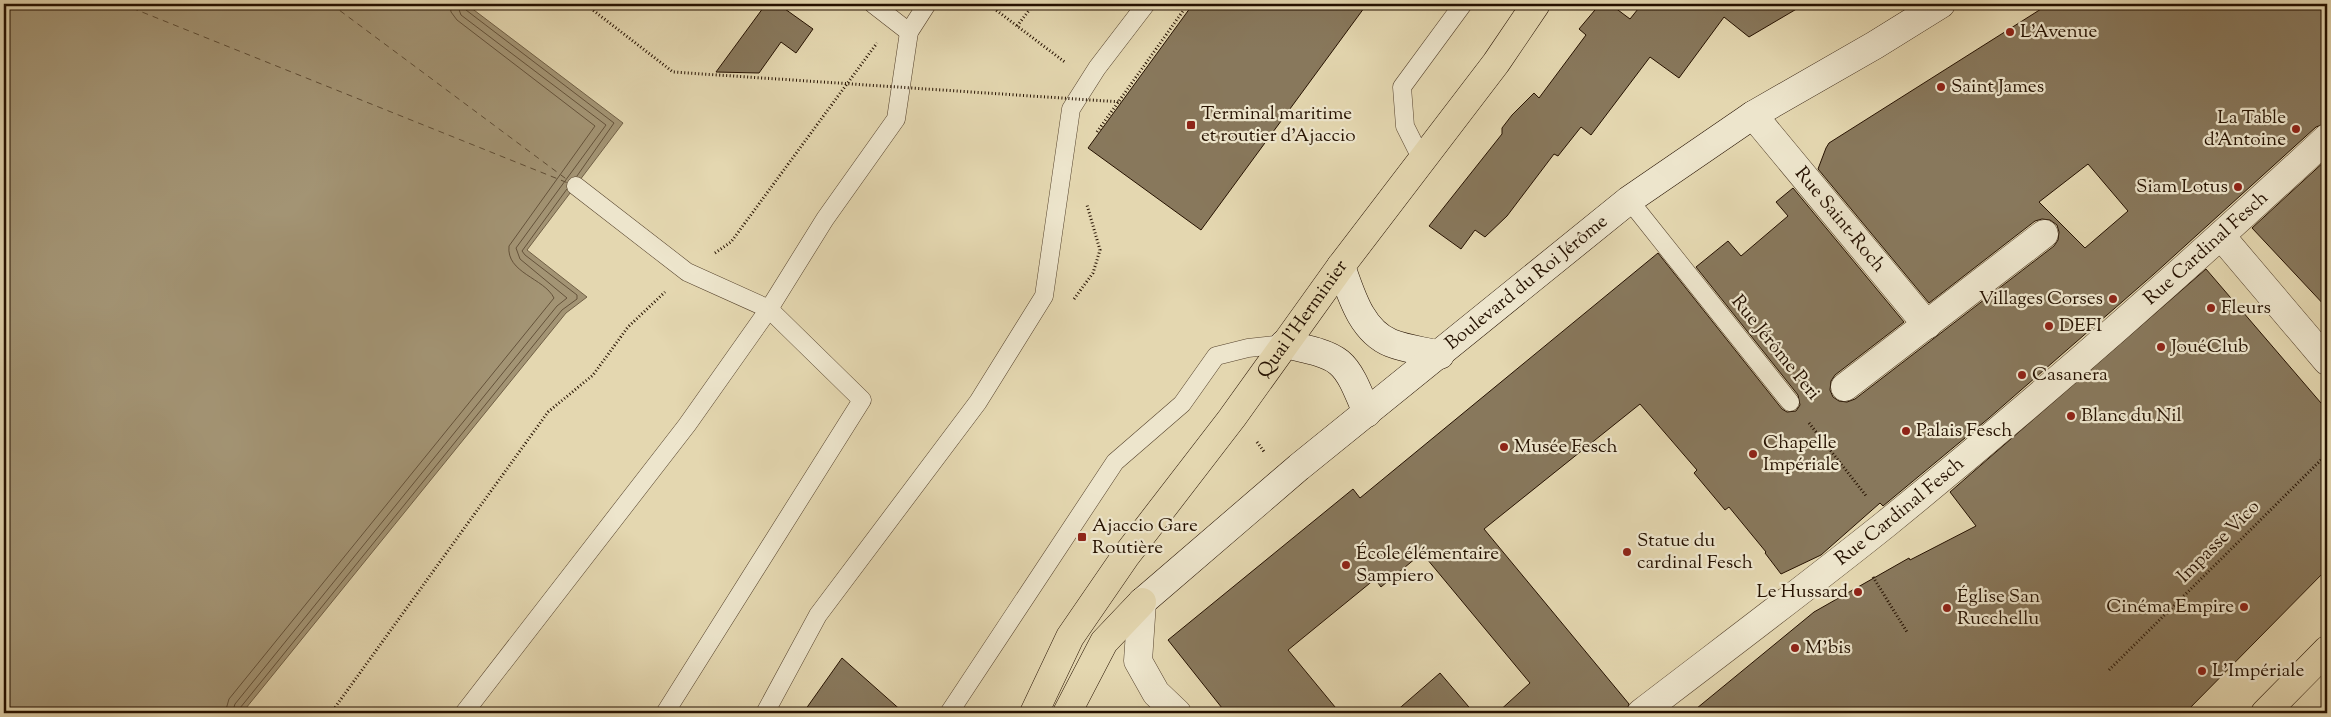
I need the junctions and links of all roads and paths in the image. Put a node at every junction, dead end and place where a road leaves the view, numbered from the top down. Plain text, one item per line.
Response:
1 (585, 4) edge
2 (873, 4) edge
3 (927, 4) edge
4 (988, 4) edge
5 (1034, 4) edge
6 (1146, 4) edge
7 (1188, 4) edge
8 (1463, 4) edge
9 (1536, 4) edge
10 (1932, 6) edge
11 (894, 21) junction
12 (1017, 26) junction
13 (909, 32) junction
14 (1097, 68) junction
15 (1121, 102) dead end
16 (1753, 114) junction
17 (2327, 138) edge
18 (1421, 158) junction
19 (576, 186) dead end
20 (1629, 200) junction
21 (2044, 234) dead end
22 (2221, 236) junction
23 (1341, 266) junction
24 (687, 272) junction
25 (769, 309) junction
26 (1926, 325) junction
27 (1284, 344) junction
28 (1440, 355) junction
29 (2327, 362) edge
30 (1845, 387) dead end
31 (1790, 402) joint
32 (1367, 413) junction
33 (1232, 418) junction
34 (2327, 454) edge
35 (1283, 481) junction
36 (1886, 524) junction
37 (1888, 601) dead end
38 (1142, 602) junction
39 (1907, 632) dead end
40 (2327, 650) edge
41 (2109, 670) dead end
42 (332, 713) edge
43 (464, 713) edge
44 (665, 713) edge
45 (765, 713) edge
46 (949, 713) edge
47 (1034, 713) edge
48 (1066, 713) edge
49 (1177, 713) edge
50 (1641, 713) edge
51 (2265, 713) edge

1 - 15 path, bridge
2 - 11 lane
3 - 13 lane
4 - 12 path
5 - 12 path
6 - 14 lane
7 - 14 path
8 - 18 lane
9 - 18 main road, Quai l'Herminier
10 - 16 street, Boulevard du Roi Jérôme
11 - 13 lane
11 - 24 path
12 - 14 path
13 - 25 lane
14 - 45 lane
16 - 20 street, Boulevard du Roi Jérôme
16 - 26 street, Rue Saint-Roch
17 - 22 street, Rue Cardinal Fesch
18 - 23 main road, Quai l'Herminier
19 - 24 lane
20 - 28 street, Boulevard du Roi Jérôme
20 - 31 lane, Rue Jérôme Peri
21 - 26 street
22 - 29 street
22 - 36 street, Rue Cardinal Fesch
23 - 27 main road, Quai l'Herminier
23 - 28 street
24 - 25 lane
24 - 42 path
25 - 43 lane
25 - 44 lane
26 - 30 street
27 - 32 street
27 - 33 main road, Quai l'Herminier
27 - 46 lane
28 - 32 street, Boulevard du Roi Jérôme
31 - 36 path, Rue Jérôme Peri
32 - 35 street, Boulevard du Roi Jérôme
33 - 35 path
33 - 47 main road, Quai l'Herminier
34 - 41 path, Impasse Vico
35 - 38 street, Boulevard du Roi Jérôme
36 - 50 street, Rue Cardinal Fesch
37 - 39 path
38 - 48 main road
38 - 49 street
40 - 51 main road

